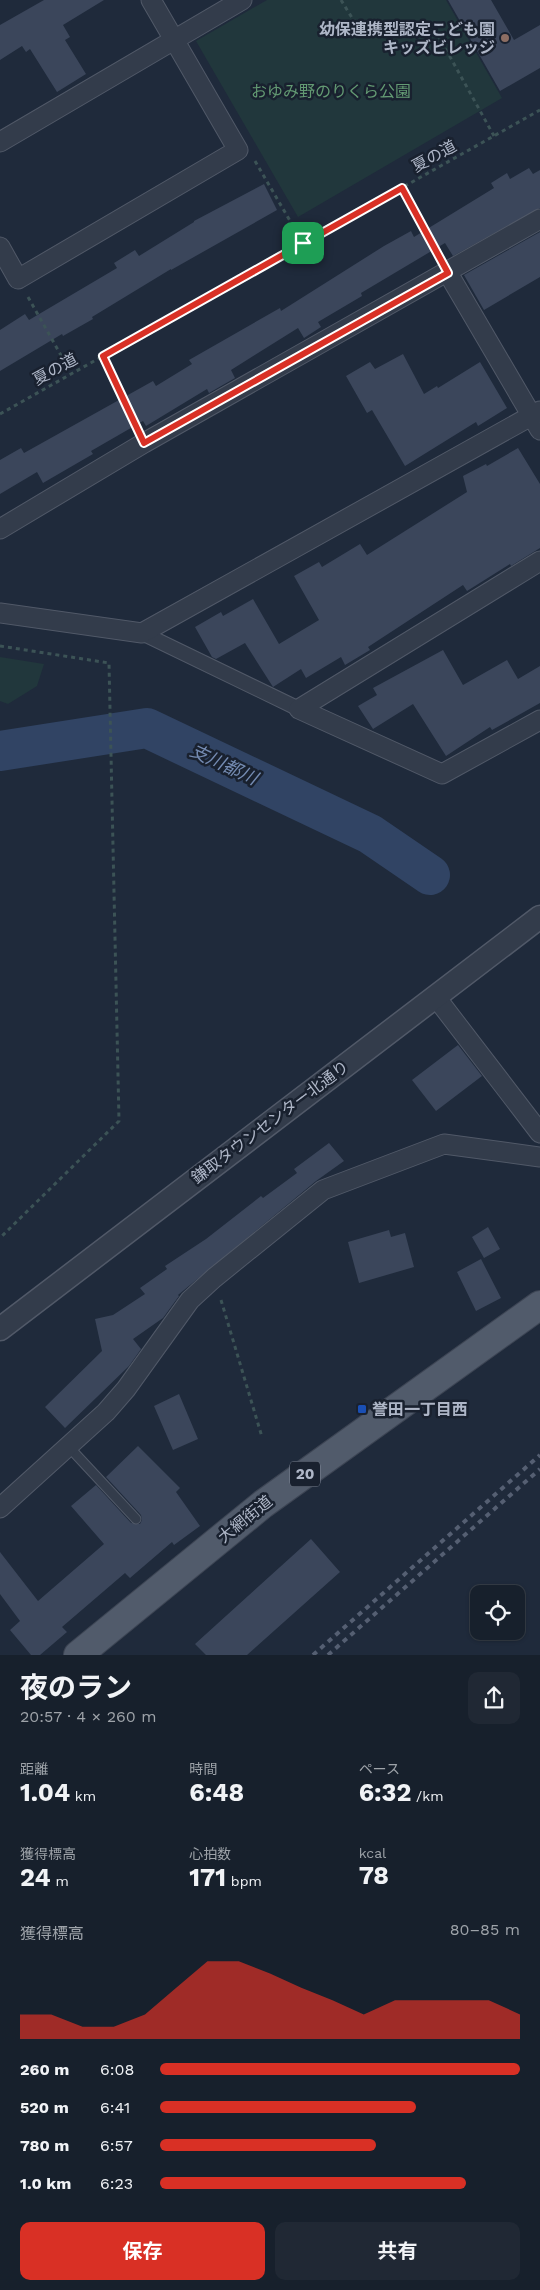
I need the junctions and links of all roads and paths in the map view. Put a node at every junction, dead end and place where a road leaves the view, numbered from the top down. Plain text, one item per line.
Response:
1 (151, 0) edge
2 (242, 0) edge
3 (341, 0) edge
4 (174, 39) junction
5 (540, 110) edge
6 (494, 136) junction
7 (0, 142) edge
8 (238, 150) junction
9 (402, 188) junction
10 (540, 219) edge
11 (303, 243) junction
12 (0, 247) edge
13 (448, 273) junction
14 (18, 279) junction
15 (103, 356) junction
16 (71, 373) junction
17 (0, 414) edge
18 (537, 419) edge
19 (144, 443) junction
20 (0, 529) edge
21 (540, 561) edge
22 (0, 613) edge
23 (142, 633) junction
24 (0, 646) edge
25 (299, 709) junction
26 (540, 720) edge
27 (540, 917) edge
28 (435, 996) junction
29 (540, 1133) edge
30 (540, 1157) edge
31 (0, 1238) edge
32 (214, 1278) junction
33 (540, 1304) edge
34 (0, 1329) edge
35 (262, 1437) dead end
36 (68, 1446) junction
37 (0, 1508) edge
38 (136, 1519) dead end
39 (78, 1655) edge

1 - 4 street
2 - 4 street
3 - 6 path
4 - 7 street
4 - 8 street
5 - 6 path, 夏の道
6 - 9 path, 夏の道
8 - 11 path
8 - 14 street
9 - 11 path, 夏の道
9 - 13 path
10 - 13 street
11 - 15 path, 夏の道
12 - 14 street
13 - 18 street
13 - 19 street
14 - 16 path
15 - 16 path, 夏の道
15 - 19 path
16 - 17 path, 夏の道
18 - 23 street
19 - 20 street
21 - 25 street
22 - 23 street
23 - 25 street
24 - 31 path
25 - 26 street
27 - 28 street, 鎌取タウンセンター北通り
28 - 29 street
28 - 34 street, 鎌取タウンセンター北通り
30 - 32 street
32 - 35 path
32 - 36 street
33 - 39 main road, 大網街道 / 20
36 - 37 street
36 - 38 lane

